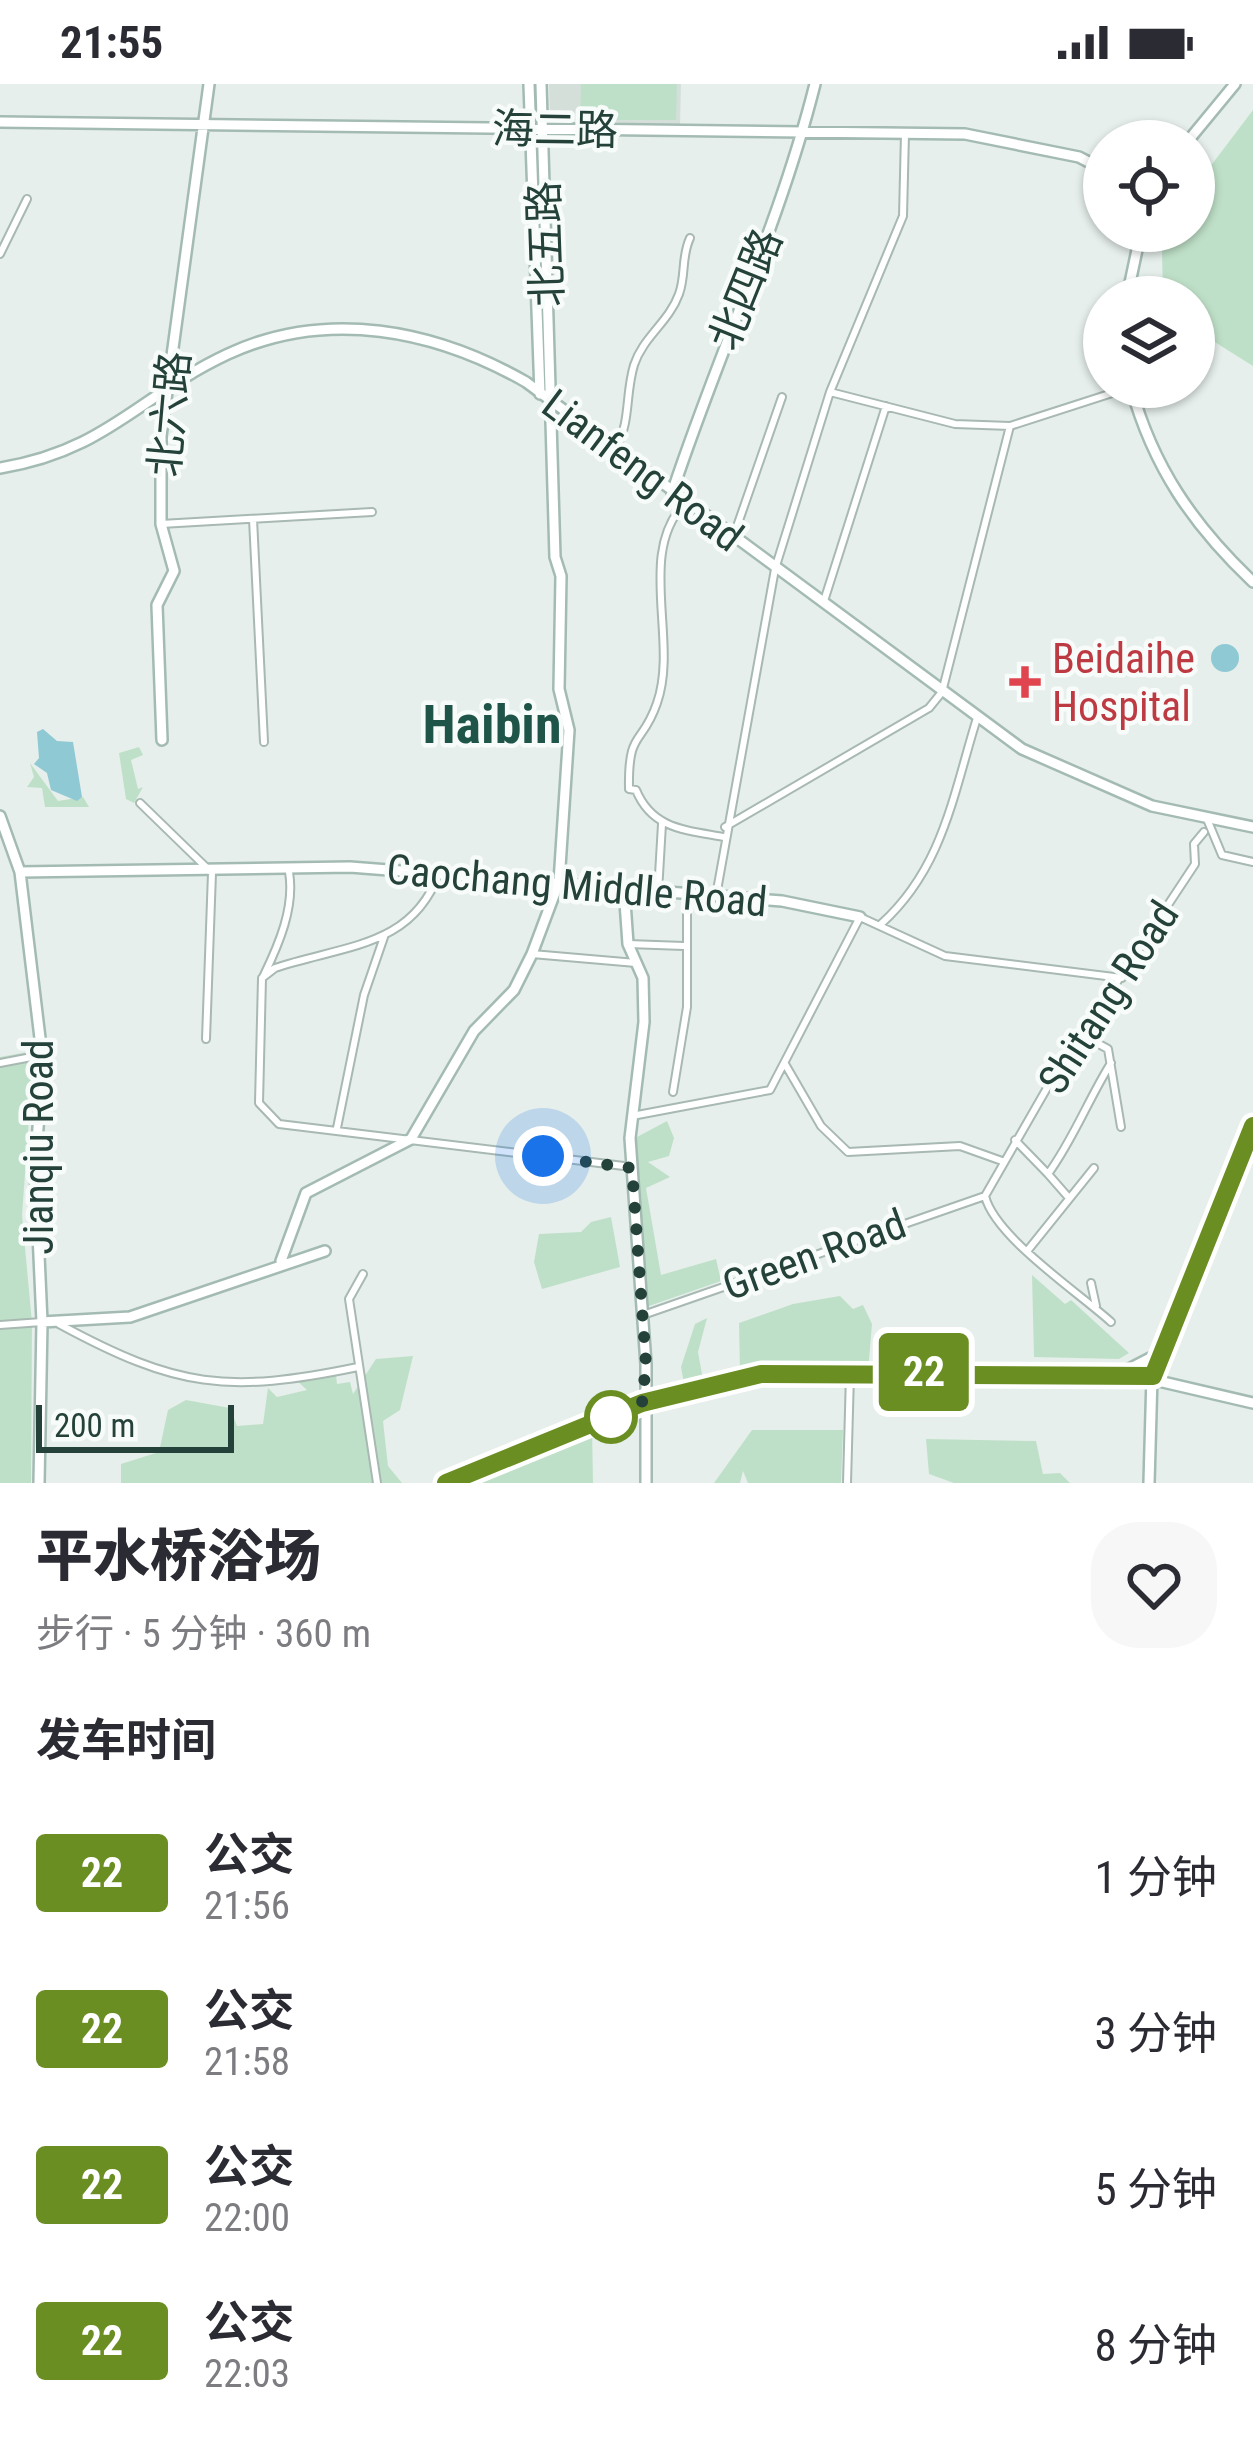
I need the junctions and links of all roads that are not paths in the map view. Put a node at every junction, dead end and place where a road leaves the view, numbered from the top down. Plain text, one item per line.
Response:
1 (209, 84) edge
2 (529, 84) edge
3 (541, 84) edge
4 (815, 84) edge
5 (1235, 84) edge
6 (1205, 120) edge
7 (0, 122) edge
8 (207, 124) junction
9 (534, 129) junction
10 (803, 133) junction
11 (905, 133) junction
12 (1083, 160) edge
13 (27, 199) dead end
14 (690, 238) dead end
15 (0, 254) edge
16 (167, 392) junction
17 (830, 392) junction
18 (540, 394) junction
19 (782, 397) dead end
20 (1083, 402) edge
21 (550, 405) junction
22 (886, 406) junction
23 (1138, 408) edge
24 (1010, 426) junction
25 (615, 452) junction
26 (0, 468) edge
27 (671, 493) junction
28 (685, 503) junction
29 (371, 512) dead end
30 (253, 519) junction
31 (161, 524) junction
32 (733, 538) junction
33 (776, 569) junction
34 (1253, 582) edge
35 (823, 604) junction
36 (942, 692) junction
37 (977, 718) junction
38 (162, 740) dead end
39 (263, 742) dead end
40 (140, 802) dead end
41 (0, 816) edge
42 (1208, 819) junction
43 (662, 823) junction
44 (1253, 826) edge
45 (725, 827) junction
46 (1204, 832) dead end
47 (724, 837) junction
48 (1253, 862) edge
49 (20, 872) junction
50 (290, 872) junction
51 (212, 873) junction
52 (440, 873) junction
53 (559, 882) junction
54 (624, 888) junction
55 (658, 892) junction
56 (687, 895) junction
57 (716, 899) junction
58 (860, 917) junction
59 (881, 924) junction
60 (384, 937) junction
61 (628, 944) junction
62 (685, 946) junction
63 (532, 954) junction
64 (640, 963) junction
65 (262, 978) junction
66 (1121, 978) junction
67 (1084, 1036) junction
68 (206, 1039) dead end
69 (42, 1055) junction
70 (784, 1062) junction
71 (1111, 1063) junction
72 (0, 1064) edge
73 (673, 1092) dead end
74 (632, 1116) junction
75 (1253, 1126) edge
76 (1121, 1127) dead end
77 (337, 1128) junction
78 (411, 1139) junction
79 (1015, 1140) junction
80 (1002, 1161) junction
81 (632, 1168) junction
82 (1094, 1168) dead end
83 (1048, 1174) junction
84 (985, 1196) junction
85 (1069, 1198) junction
86 (1028, 1250) junction
87 (325, 1251) dead end
88 (281, 1261) junction
89 (363, 1274) dead end
90 (1091, 1283) dead end
91 (1096, 1309) junction
92 (643, 1315) junction
93 (42, 1322) junction
94 (56, 1322) junction
95 (1111, 1322) dead end
96 (0, 1325) edge
97 (1162, 1351) junction
98 (358, 1367) junction
99 (1120, 1372) junction
100 (850, 1374) junction
101 (1153, 1376) junction
102 (642, 1403) junction
103 (1253, 1403) edge
104 (39, 1483) edge
105 (377, 1483) edge
106 (446, 1483) edge
107 (646, 1483) edge
108 (847, 1483) edge
109 (1149, 1483) edge

1 - 8 main road, 北六路
2 - 9 main road, 北五路
3 - 9 main road, 北五路
4 - 10 main road, 北四路
5 - 6 main road
7 - 8 main road, 海二路
8 - 9 main road, 海二路
8 - 16 main road, 北六路
9 - 10 main road, 海二路
9 - 18 main road, 北五路
9 - 21 main road, 北五路
10 - 11 main road, 海二路
10 - 27 main road, 北四路
11 - 12 main road, 海二路
11 - 17 street
13 - 15 street
14 - 25 street
16 - 18 main road, Lianfeng Road
16 - 26 main road, Lianfeng Road
16 - 31 main road, 北六路
17 - 22 street
17 - 33 street
18 - 21 main road, Lianfeng Road
19 - 32 street
20 - 24 street
21 - 25 main road, Lianfeng Road
21 - 53 main road, 北五路
22 - 24 street
22 - 35 street
23 - 34 main road
24 - 36 street
25 - 27 main road, Lianfeng Road
27 - 28 main road, Lianfeng Road
28 - 32 main road, Lianfeng Road
28 - 43 street
29 - 30 street
30 - 31 street
30 - 39 street
31 - 38 main road, 北六路
32 - 33 main road, Lianfeng Road
33 - 35 main road, Lianfeng Road
33 - 45 street
35 - 36 main road, Lianfeng Road
36 - 37 main road, Lianfeng Road
36 - 45 street
37 - 42 main road, Lianfeng Road
37 - 59 street
40 - 51 street
41 - 49 main road, Jianqiu Road
42 - 44 main road, Lianfeng Road
42 - 48 street
43 - 47 street
43 - 55 street
45 - 47 street
46 - 66 street, Shitang Road
47 - 57 street
49 - 51 main road, Caochang Middle Road
49 - 69 main road, Jianqiu Road
50 - 51 main road, Caochang Middle Road
50 - 52 main road, Caochang Middle Road
50 - 65 street
51 - 68 street
52 - 53 main road, Caochang Middle Road
52 - 60 street
53 - 54 main road, Caochang Middle Road
53 - 63 main road, 北五路
54 - 55 main road, Caochang Middle Road
54 - 61 main road
55 - 56 main road, Caochang Middle Road
56 - 57 main road, Caochang Middle Road
56 - 62 street
57 - 58 main road, Caochang Middle Road
58 - 59 street, Caochang Middle Road
58 - 70 street
59 - 66 street, Caochang Middle Road
60 - 65 street
60 - 77 street
61 - 62 street
61 - 64 main road
62 - 73 street
63 - 64 street
63 - 78 main road, 北五路
64 - 74 main road
65 - 77 street
66 - 67 street, Shitang Road
67 - 71 street
67 - 79 street, Shitang Road
69 - 72 street
69 - 93 main road, Jianqiu Road
70 - 74 street
70 - 80 street
71 - 76 street
71 - 83 street
74 - 81 main road
75 - 97 main road
77 - 78 street
78 - 81 street
78 - 88 main road
79 - 80 street, Shitang Road
79 - 83 street
80 - 84 street, Shitang Road
81 - 92 main road
82 - 85 street
83 - 85 street
84 - 86 street
84 - 92 street, Green Road
85 - 86 street
86 - 91 street
87 - 88 main road
88 - 94 main road
89 - 98 street
90 - 91 street
91 - 95 street
92 - 102 main road
93 - 94 main road
93 - 96 street
93 - 104 main road, Jianqiu Road
94 - 98 street
97 - 99 main road
97 - 101 main road
98 - 105 street
99 - 100 main road
99 - 101 main road
100 - 102 main road
100 - 108 street
101 - 103 main road
101 - 109 main road
102 - 106 main road
102 - 107 main road

